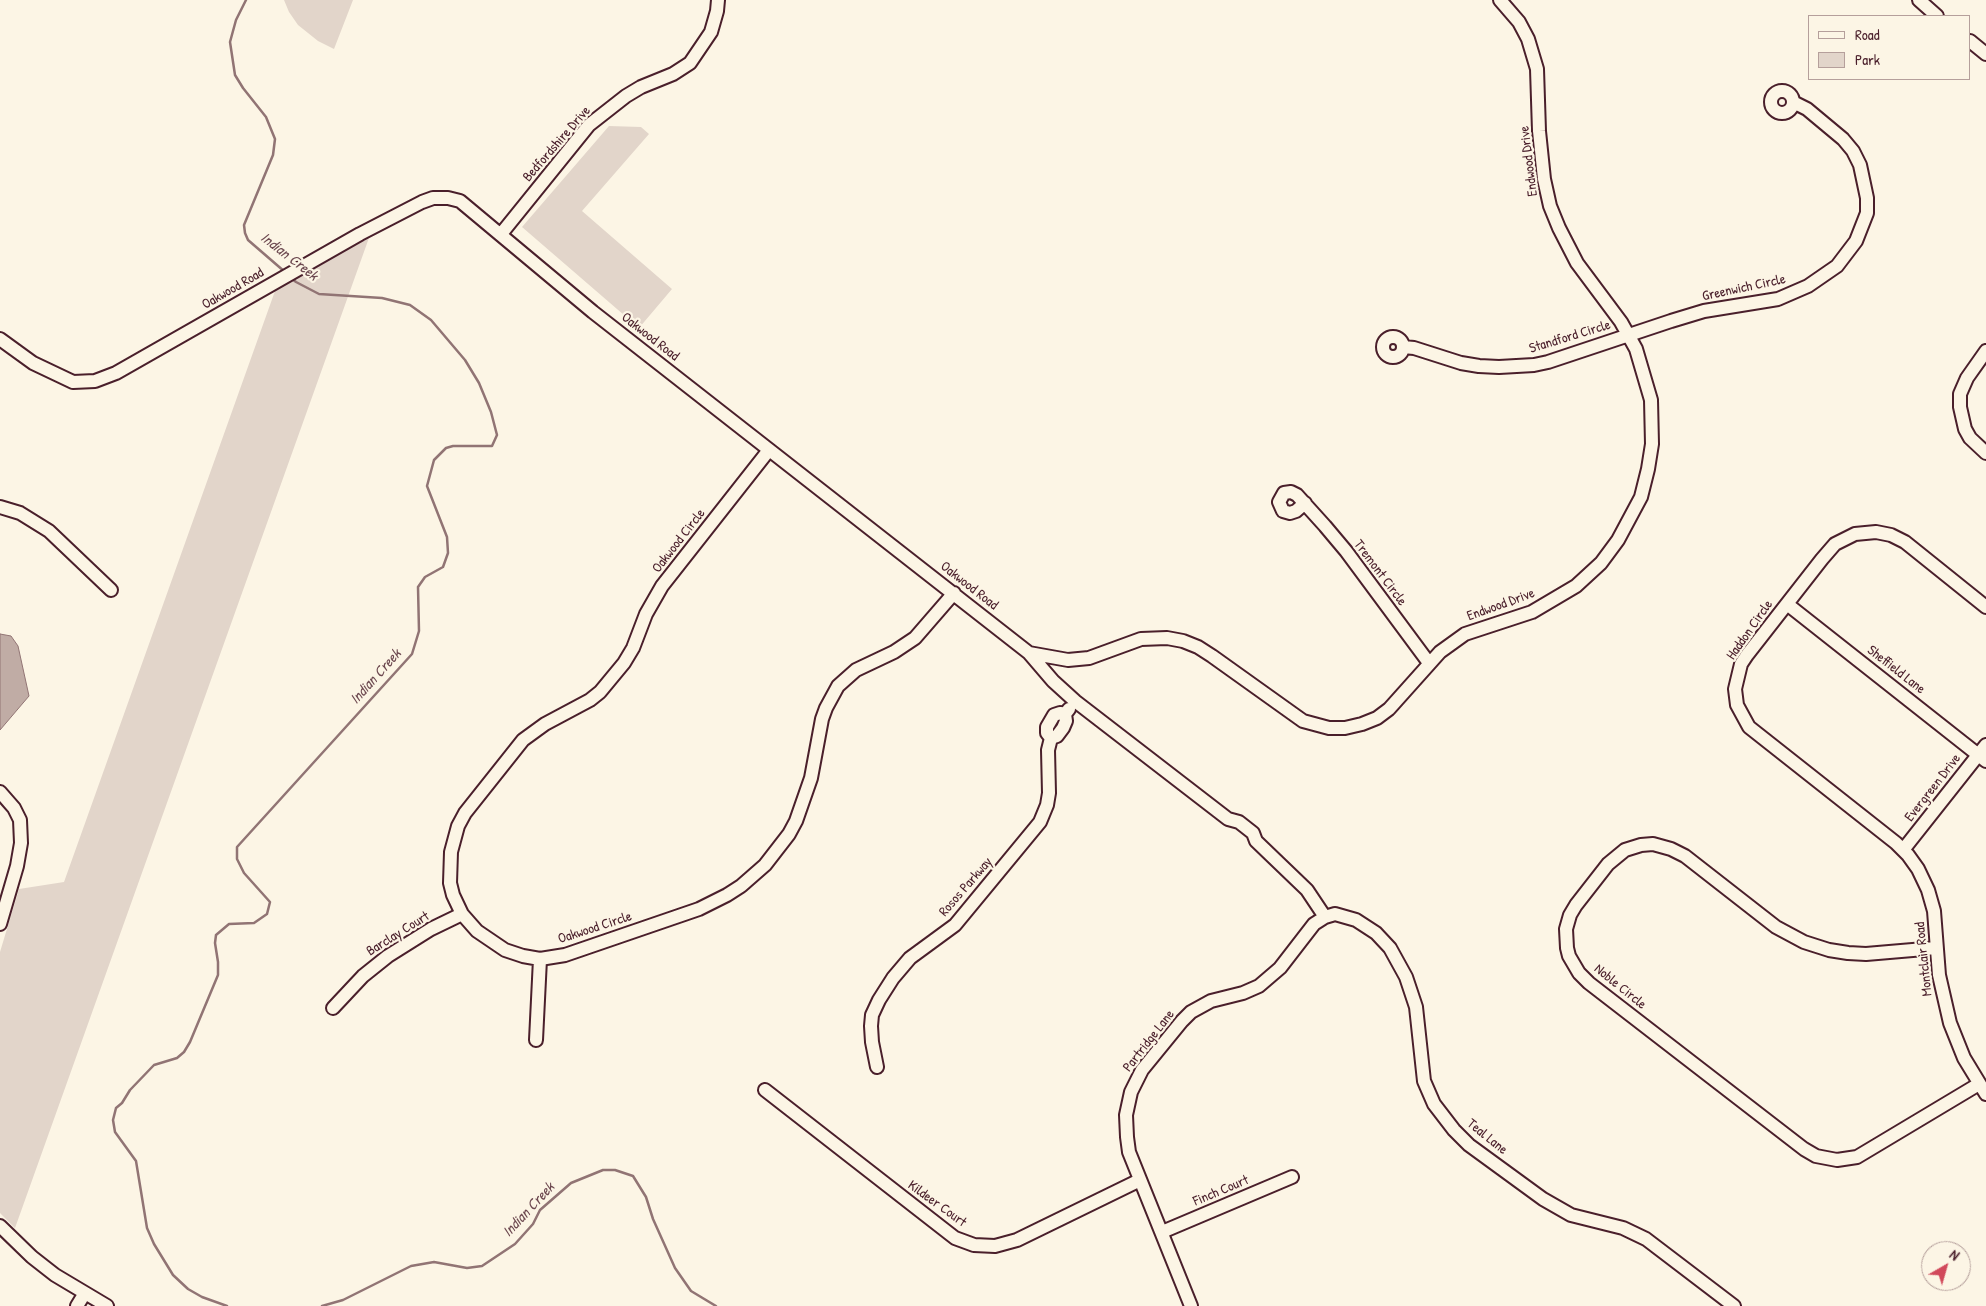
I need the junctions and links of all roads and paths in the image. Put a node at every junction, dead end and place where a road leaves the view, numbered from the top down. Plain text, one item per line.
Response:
1 (718, 0) edge
2 (1500, 0) edge
3 (1919, 0) edge
4 (1937, 15) edge
5 (1971, 42) edge
6 (1986, 54) edge
7 (1793, 102) dead end
8 (501, 234) junction
9 (1628, 335) junction
10 (0, 338) edge
11 (1403, 347) dead end
12 (1986, 351) edge
13 (769, 450) junction
14 (1986, 453) edge
15 (1304, 503) dead end
16 (0, 507) edge
17 (112, 590) dead end
18 (954, 593) junction
19 (1787, 604) junction
20 (1986, 607) edge
21 (1029, 653) junction
22 (1429, 663) junction
23 (1075, 701) junction
24 (1984, 754) edge
25 (0, 792) edge
26 (1904, 850) junction
27 (462, 914) junction
28 (1324, 917) junction
29 (0, 924) edge
30 (1936, 948) junction
31 (540, 959) junction
32 (333, 1008) dead end
33 (536, 1040) dead end
34 (877, 1067) dead end
35 (1982, 1089) edge
36 (765, 1090) dead end
37 (1292, 1177) dead end
38 (1140, 1180) junction
39 (0, 1226) edge
40 (1162, 1232) junction
41 (85, 1293) junction
42 (77, 1306) edge
43 (107, 1306) edge
44 (1191, 1306) edge
45 (1734, 1306) edge

1 - 8 street, Bedfordshire Drive
2 - 9 street, Endwood Drive
3 - 4 street
5 - 6 street
7 - 9 street, Greenwich Circle
8 - 10 street, Oakwood Road
8 - 13 street, Oakwood Road
9 - 11 street, Standford Circle
9 - 22 street, Endwood Drive
12 - 14 street
13 - 18 street, Oakwood Road
13 - 27 street, Oakwood Circle
15 - 22 street, Tremont Circle
16 - 17 street
18 - 21 street, Oakwood Road
18 - 31 street, Oakwood Circle
19 - 20 street, Haddon Circle
19 - 24 street, Sheffield Lane
19 - 26 street, Haddon Circle
21 - 22 street, Endwood Drive
21 - 23 street, Oakwood Road
23 - 28 street, Oakwood Road
23 - 34 street, Rosos Parkway
24 - 26 street, Evergreen Drive
25 - 29 street
26 - 30 street, Montclair Road
27 - 31 street, Oakwood Circle
27 - 32 street, Barclay Court
28 - 38 street, Partridge Lane
28 - 45 street, Teal Lane
30 - 35 street, Montclair Road
30 - 35 street, Noble Circle
31 - 33 street
36 - 38 street, Kildeer Court
37 - 40 street, Finch Court
38 - 40 street, Partridge Lane
39 - 41 street
40 - 44 street, Partridge Lane
41 - 42 street
41 - 43 street

